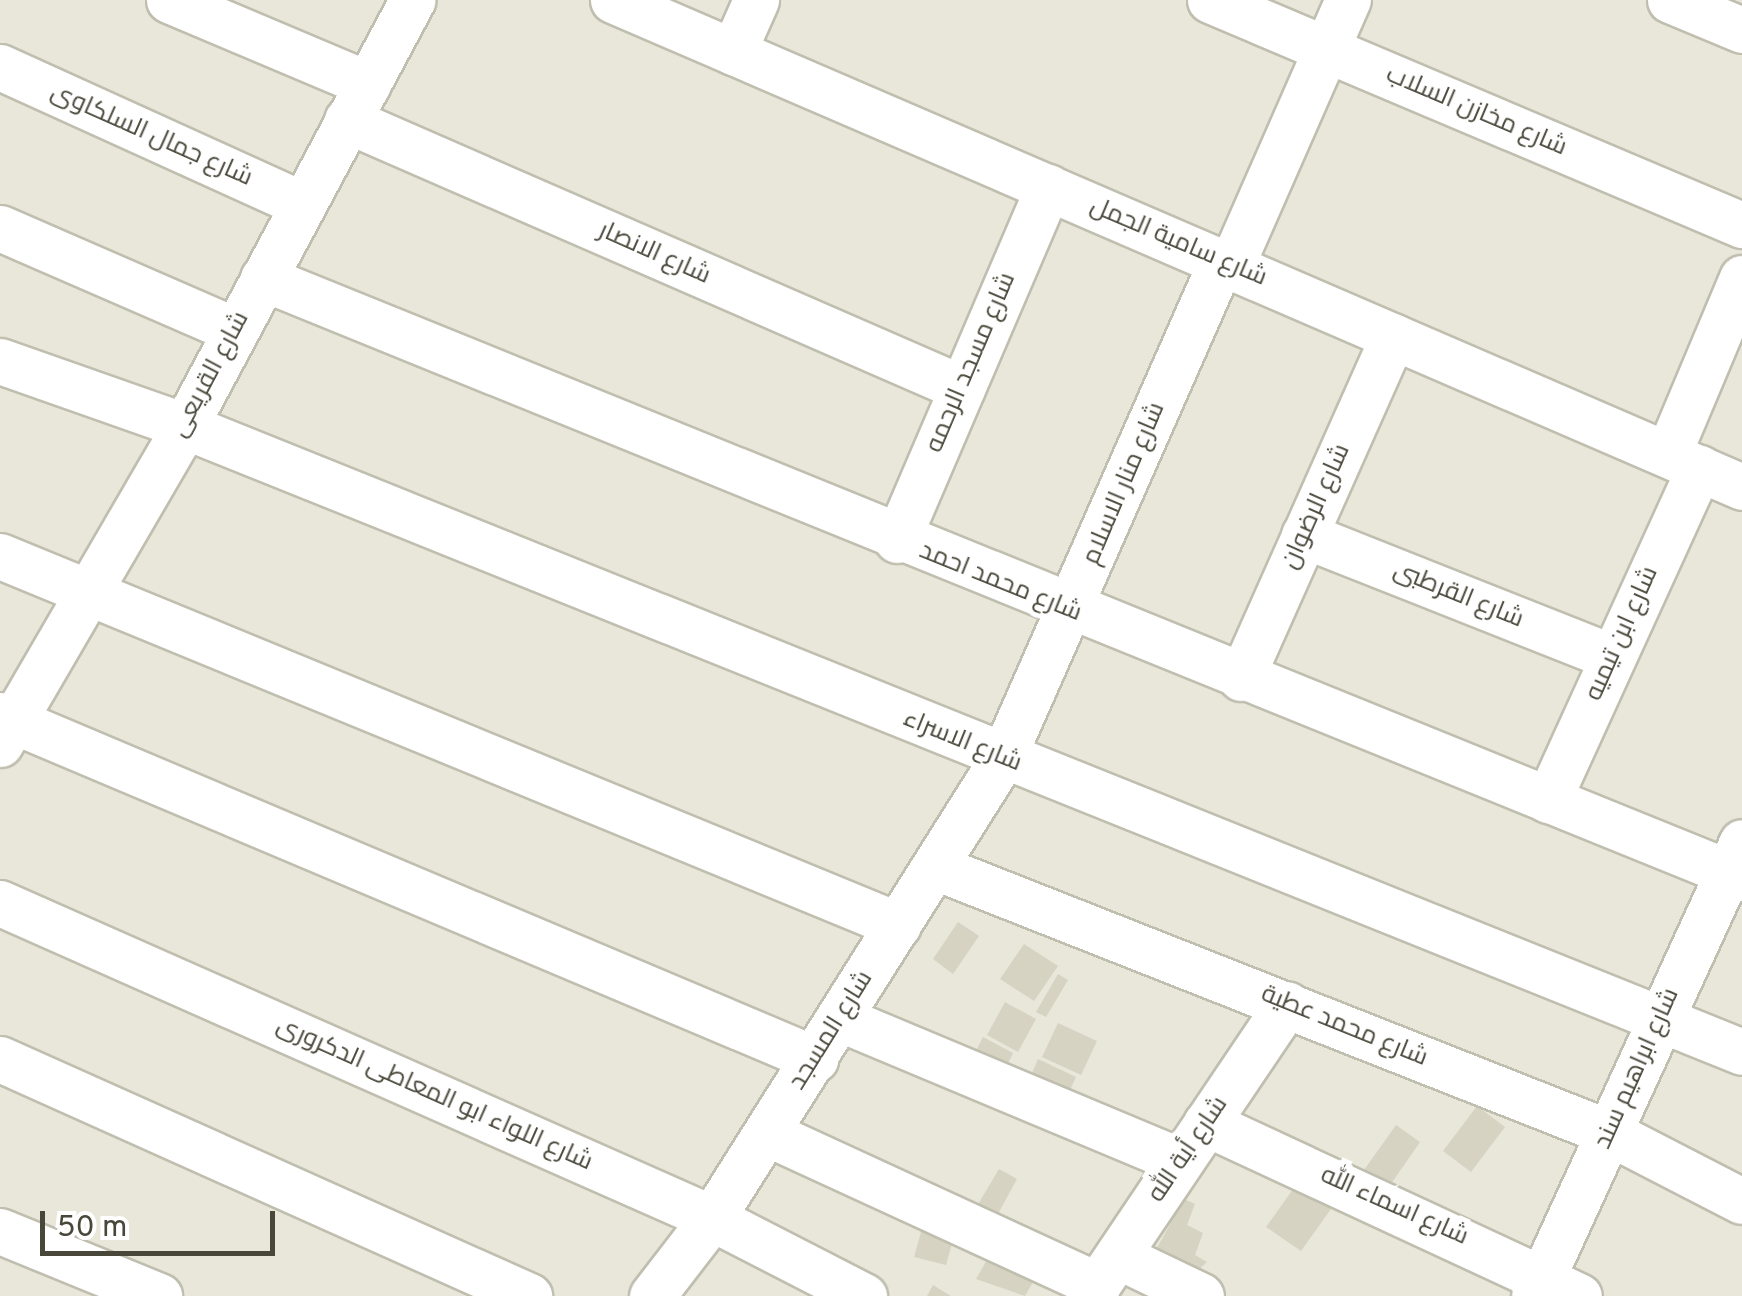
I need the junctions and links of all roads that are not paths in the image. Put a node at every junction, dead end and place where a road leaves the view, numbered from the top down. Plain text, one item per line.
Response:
1 (169, 0) edge
2 (412, 0) edge
3 (756, 0) edge
4 (1210, 0) edge
5 (1348, 0) edge
6 (1670, 0) edge
7 (627, 4) edge
8 (1742, 30) edge
9 (1326, 49) junction
10 (733, 52) junction
11 (0, 67) edge
12 (358, 102) junction
13 (1048, 187) junction
14 (302, 204) junction
15 (1742, 224) edge
16 (0, 228) edge
17 (1226, 264) junction
18 (263, 278) junction
19 (1742, 278) edge
20 (235, 330) junction
21 (1393, 336) junction
22 (0, 361) edge
23 (962, 388) junction
24 (185, 426) junction
25 (1683, 461) junction
26 (1742, 486) edge
27 (1304, 535) junction
28 (897, 540) junction
29 (0, 556) edge
30 (83, 589) junction
31 (1070, 612) junction
32 (1612, 657) junction
33 (1242, 678) junction
34 (4, 726) edge
35 (1002, 759) junction
36 (1548, 800) junction
37 (1738, 864) edge
38 (938, 868) junction
39 (0, 902) edge
40 (898, 925) junction
41 (1287, 1004) junction
42 (841, 1018) junction
43 (1660, 1018) junction
44 (1742, 1052) edge
45 (0, 1059) edge
46 (815, 1059) junction
47 (1206, 1123) junction
48 (1610, 1132) junction
49 (767, 1133) junction
50 (1181, 1161) junction
51 (1742, 1201) edge
52 (712, 1218) junction
53 (0, 1231) edge
54 (1102, 1279) edge
55 (1553, 1289) edge
56 (159, 1296) edge
57 (529, 1296) edge
58 (652, 1296) edge
59 (864, 1296) edge
60 (1201, 1296) edge

1 - 12 street, شارع الانصار
2 - 12 street, شارع القريعى
3 - 10 street
4 - 9 street, شارع مخازن السلاب
5 - 9 street, شارع منار الاسلام
6 - 8 street
7 - 10 street, شارع سامية الجمل
9 - 15 street, شارع مخازن السلاب
9 - 17 street, شارع منار الاسلام
10 - 13 street, شارع سامية الجمل
11 - 14 street, شارع جمال السلكاوى
12 - 14 street, شارع القريعى
12 - 23 street, شارع الانصار
13 - 17 street, شارع سامية الجمل
13 - 23 street, شارع مسجد الرحمه
14 - 18 street, شارع القريعى
16 - 20 street
17 - 21 street, شارع سامية الجمل
17 - 31 street, شارع منار الاسلام
18 - 20 street, شارع القريعى
18 - 28 street, شارع محمد احمد
19 - 25 street, شارع ابن تيميه
20 - 24 street, شارع القريعى
21 - 25 street, شارع سامية الجمل
21 - 27 street, شارع الرضوان
22 - 24 street, شارع الاسراء
23 - 28 street, شارع مسجد الرحمه
24 - 30 street, شارع القريعى
24 - 35 street, شارع الاسراء
25 - 26 street, شارع سامية الجمل
25 - 32 street, شارع ابن تيميه
27 - 32 street, شارع القرطبى
27 - 33 street, شارع الرضوان
28 - 31 street, شارع محمد احمد
29 - 30 street
30 - 34 street, شارع القريعى
30 - 40 street
31 - 33 street, شارع محمد احمد
31 - 35 street, شارع منار الاسلام
32 - 36 street, شارع ابن تيميه
33 - 36 street, شارع محمد احمد
34 - 46 street
35 - 38 street, شارع المسجد
35 - 43 street, شارع الاسراء
36 - 37 street, شارع محمد احمد
37 - 43 street, شارع ابراهيم سند
38 - 40 street, شارع المسجد
38 - 41 street, شارع محمد عطية
39 - 52 street, شارع اللواء ابو المعاطى الدكرورى
40 - 42 street, شارع المسجد
41 - 47 street, شارع أية الله
41 - 48 street, شارع محمد عطية
42 - 46 street, شارع المسجد
42 - 50 street
43 - 44 street, شارع الاسراء
43 - 48 street, شارع ابراهيم سند
45 - 57 street
46 - 49 street, شارع المسجد
47 - 50 street, شارع أية الله
47 - 55 street, شارع اسماء الله
48 - 51 street, شارع محمد عطية
48 - 55 street, شارع ابراهيم سند
49 - 52 street, شارع المسجد
49 - 54 street
50 - 54 street, شارع أية الله
52 - 58 street, شارع المسجد
52 - 59 street, شارع اللواء ابو المعاطى الدكرورى
53 - 56 street
54 - 60 street

